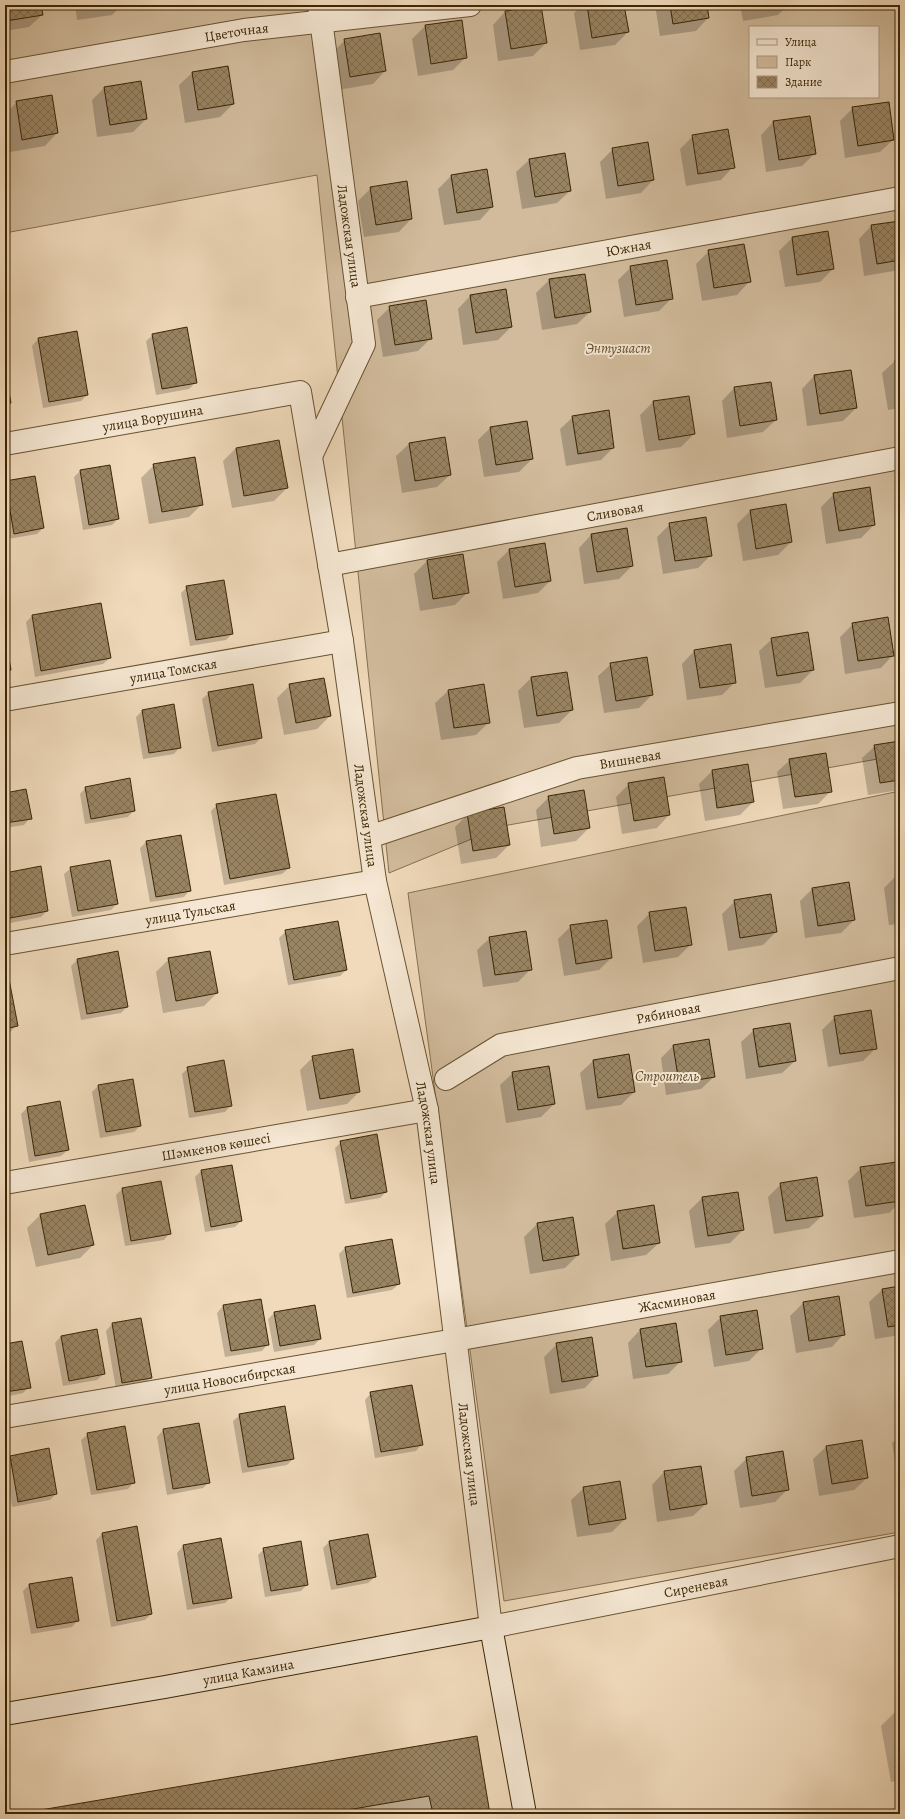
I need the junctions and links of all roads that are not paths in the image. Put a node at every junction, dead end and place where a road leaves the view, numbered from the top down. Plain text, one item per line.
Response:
1 (470, 5) edge
2 (320, 14) edge
3 (5, 72) edge
4 (900, 198) edge
5 (357, 297) junction
6 (300, 392) joint
7 (5, 444) edge
8 (311, 456) junction
9 (900, 458) edge
10 (329, 565) junction
11 (342, 641) junction
12 (5, 700) edge
13 (900, 713) edge
14 (369, 837) junction
15 (375, 881) junction
16 (5, 944) edge
17 (900, 968) edge
18 (446, 1079) dead end
19 (427, 1110) junction
20 (5, 1183) edge
21 (900, 1261) edge
22 (455, 1340) junction
23 (5, 1417) edge
24 (900, 1546) edge
25 (491, 1627) junction
26 (5, 1714) edge
27 (525, 1814) edge

1 - 2 street, Цветочная
2 - 3 street, Цветочная
2 - 5 street, Ладожская улица
4 - 5 street, Южная
5 - 8 street, Ладожская улица
6 - 7 street, улица Ворушина
6 - 8 street, Ладожская улица
8 - 10 street, Ладожская улица
9 - 10 street, Сливовая
10 - 11 street, Ладожская улица
11 - 12 street, улица Томская
11 - 14 street, Ладожская улица
13 - 14 street, Вишневая
14 - 15 street, Ладожская улица
15 - 16 street, улица Тульская
15 - 19 street, Ладожская улица
17 - 18 street, Рябиновая
19 - 20 street, Шәмкенов көшесі
19 - 22 street, Ладожская улица
21 - 22 street, Жасминовая
22 - 23 street, улица Новосибирская
22 - 25 street, Ладожская улица
24 - 25 street, Сиреневая
25 - 26 street, улица Камзина
25 - 27 street, Ладожская улица

